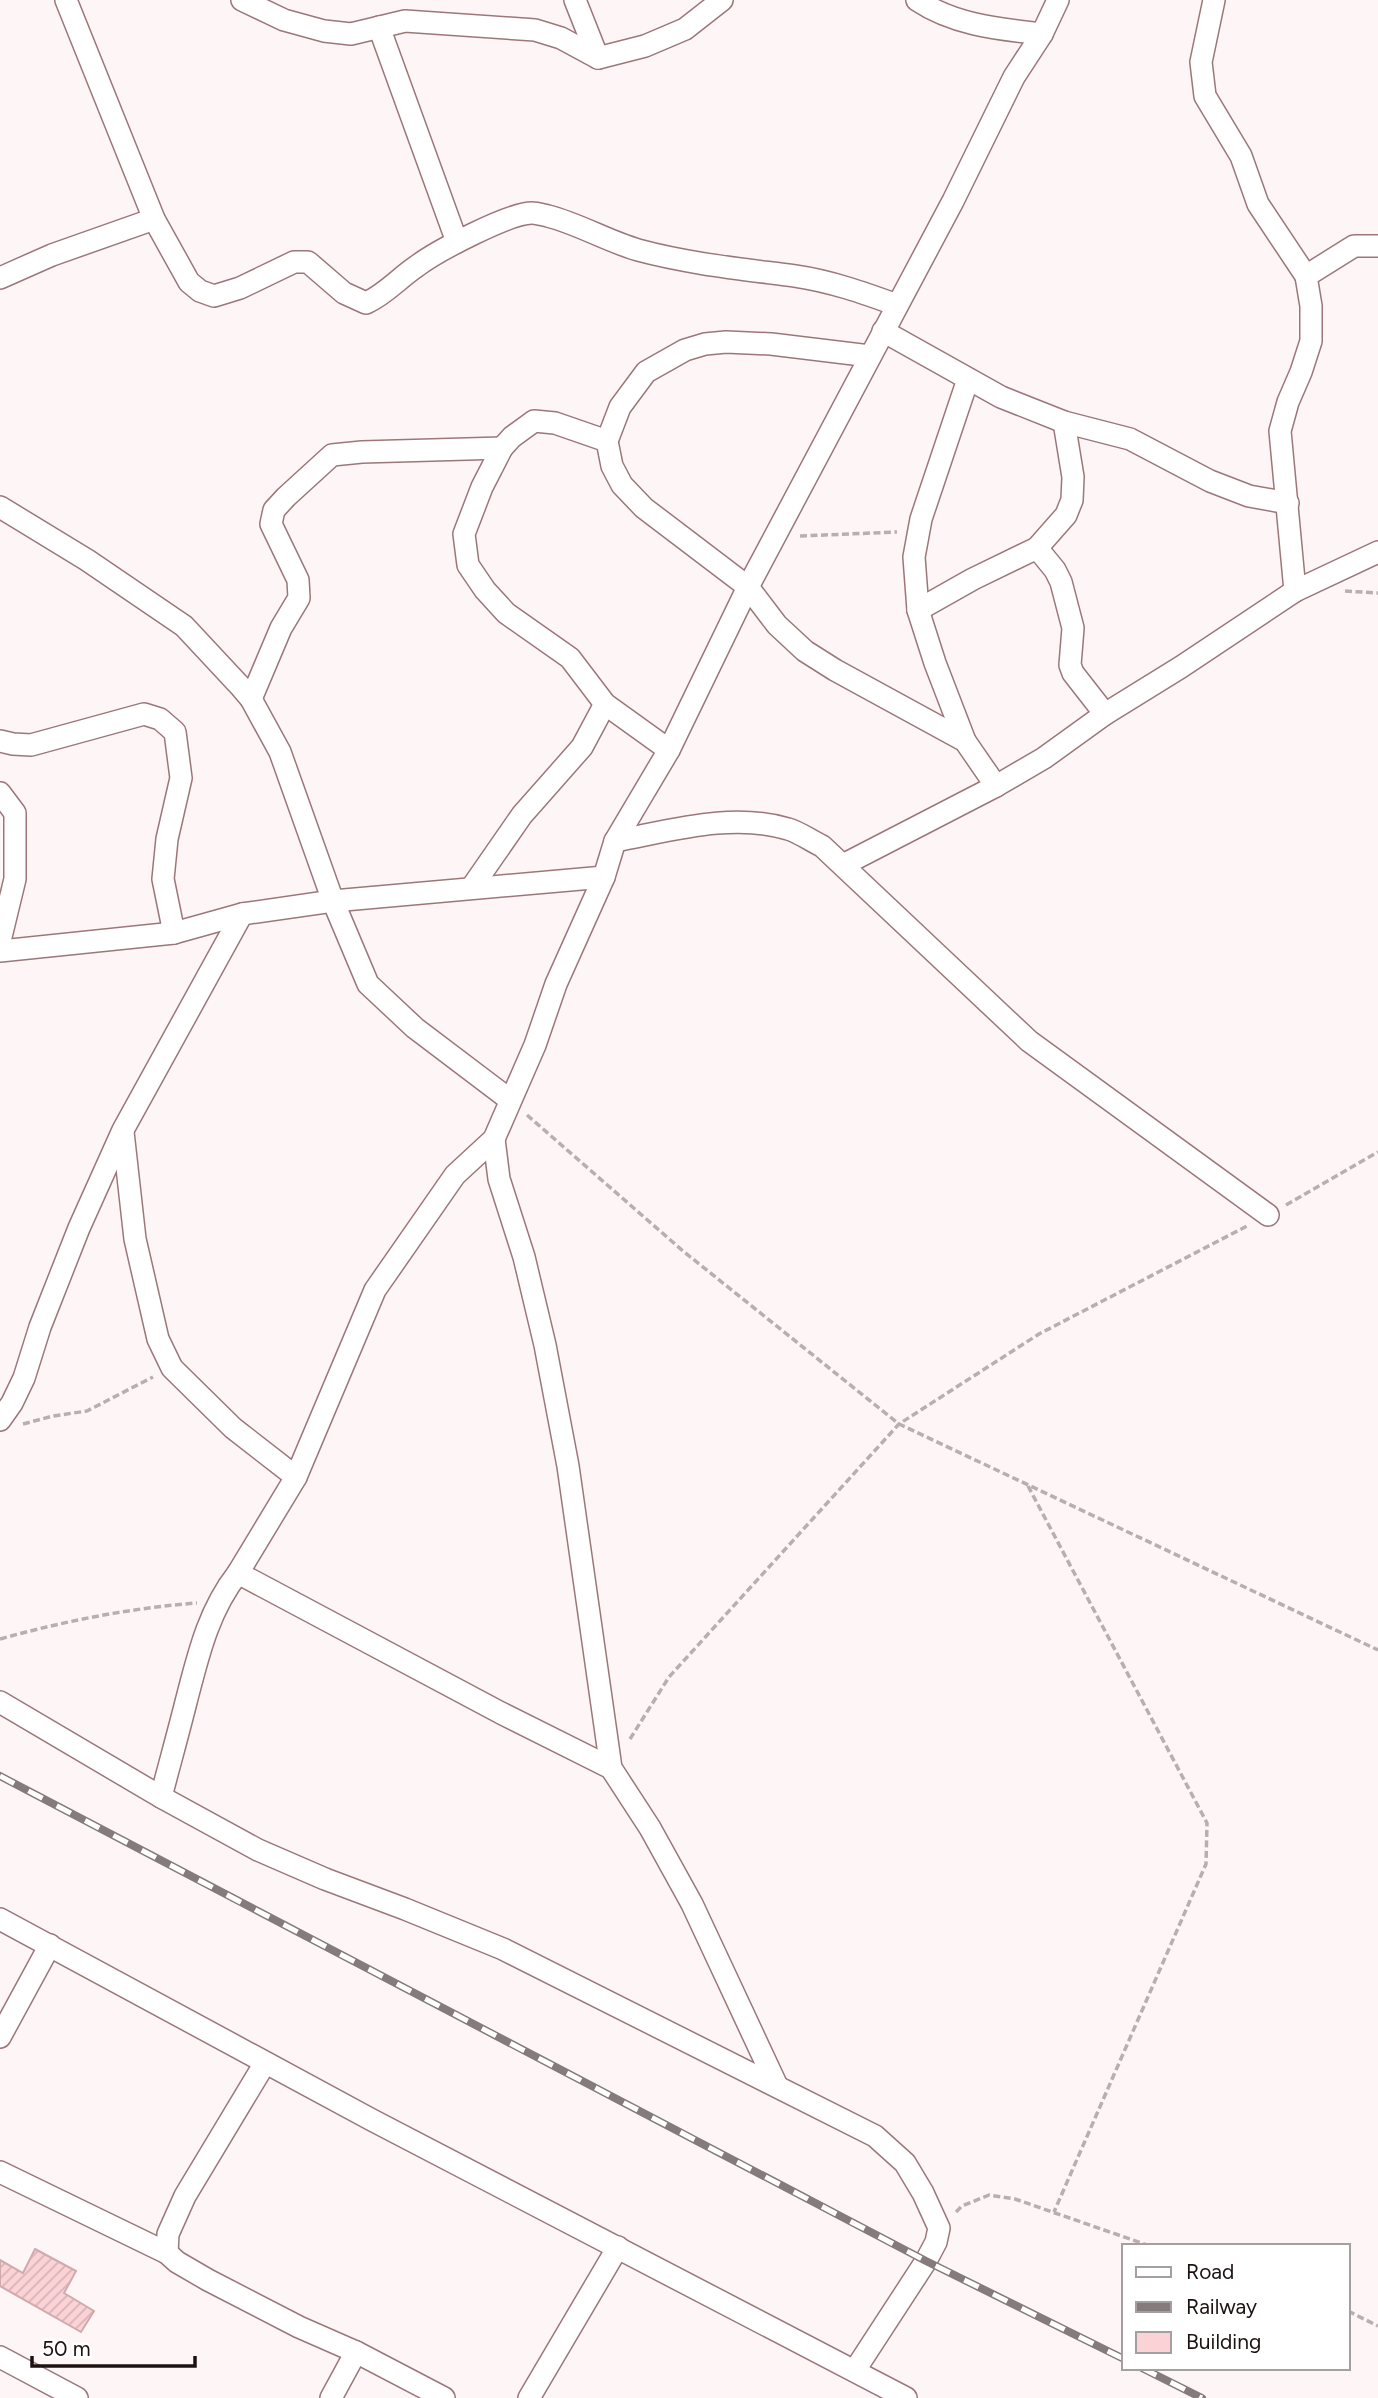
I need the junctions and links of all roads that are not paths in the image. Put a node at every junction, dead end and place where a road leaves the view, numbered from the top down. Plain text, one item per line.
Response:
1 (66, 0) edge
2 (242, 0) edge
3 (575, 0) edge
4 (722, 0) edge
5 (917, 0) edge
6 (1058, 0) edge
7 (1214, 0) edge
8 (405, 11) edge
9 (379, 27) junction
10 (1042, 34) junction
11 (598, 58) junction
12 (154, 219) junction
13 (457, 242) junction
14 (1378, 246) edge
15 (1306, 276) junction
16 (0, 278) edge
17 (897, 306) junction
18 (883, 331) junction
19 (870, 356) junction
20 (968, 379) junction
21 (1064, 422) junction
22 (607, 441) junction
23 (502, 447) junction
24 (1288, 503) junction
25 (0, 507) edge
26 (1037, 548) junction
27 (1378, 552) edge
28 (748, 587) junction
29 (1295, 591) junction
30 (918, 610) junction
31 (251, 699) junction
32 (605, 704) junction
33 (1105, 714) junction
34 (0, 741) edge
35 (965, 741) junction
36 (669, 750) junction
37 (996, 786) junction
38 (0, 793) edge
39 (615, 841) junction
40 (843, 865) junction
41 (604, 877) junction
42 (472, 887) junction
43 (333, 901) junction
44 (242, 914) junction
45 (174, 933) junction
46 (0, 940) edge
47 (0, 951) edge
48 (510, 1100) junction
49 (123, 1130) junction
50 (494, 1139) junction
51 (1268, 1215) road end
52 (6, 1422) edge
53 (296, 1477) junction
54 (238, 1573) junction
55 (0, 1702) edge
56 (611, 1768) junction
57 (161, 1797) junction
58 (0, 1919) edge
59 (50, 1945) junction
60 (0, 2037) edge
61 (265, 2063) junction
62 (777, 2086) junction
63 (0, 2172) edge
64 (618, 2247) junction
65 (167, 2253) junction
66 (356, 2352) junction
67 (0, 2357) edge
68 (855, 2370) junction
69 (77, 2398) edge
70 (331, 2398) edge
71 (444, 2398) edge
72 (529, 2398) edge
73 (906, 2398) edge

1 - 12 street
2 - 9 street
3 - 11 street
4 - 11 street
5 - 10 street
6 - 10 street
7 - 15 street
8 - 9 street
8 - 11 street
9 - 13 street
10 - 17 street
12 - 13 street
12 - 16 street
13 - 17 street
14 - 15 street
15 - 24 street
17 - 18 street
18 - 19 street
18 - 20 street
19 - 22 street
19 - 28 street
20 - 21 street
20 - 30 street
21 - 24 street
21 - 26 street
22 - 23 street
22 - 28 street
23 - 31 street
23 - 32 street
24 - 29 street
25 - 31 street
26 - 30 street
26 - 33 street
27 - 29 street
28 - 35 street
28 - 36 street
29 - 33 street
30 - 35 street
31 - 43 street
32 - 36 street
32 - 42 street
33 - 37 street
34 - 45 street
35 - 37 street
36 - 39 street
37 - 40 street
38 - 46 street
39 - 40 street
39 - 41 street
40 - 51 street
41 - 42 street
41 - 48 street
42 - 43 street
43 - 44 street
43 - 48 street
44 - 45 street
44 - 49 street
45 - 47 street
48 - 50 street
49 - 52 street
49 - 53 street
50 - 53 street
50 - 56 street
53 - 54 street
54 - 56 street
54 - 57 street
55 - 57 street
56 - 62 street
57 - 62 street
58 - 59 street
59 - 60 street
59 - 61 street
61 - 64 street
61 - 65 street
62 - 68 street
63 - 65 street
64 - 68 street
64 - 72 street
65 - 66 street
66 - 70 street
66 - 71 street
67 - 69 street
68 - 73 street

